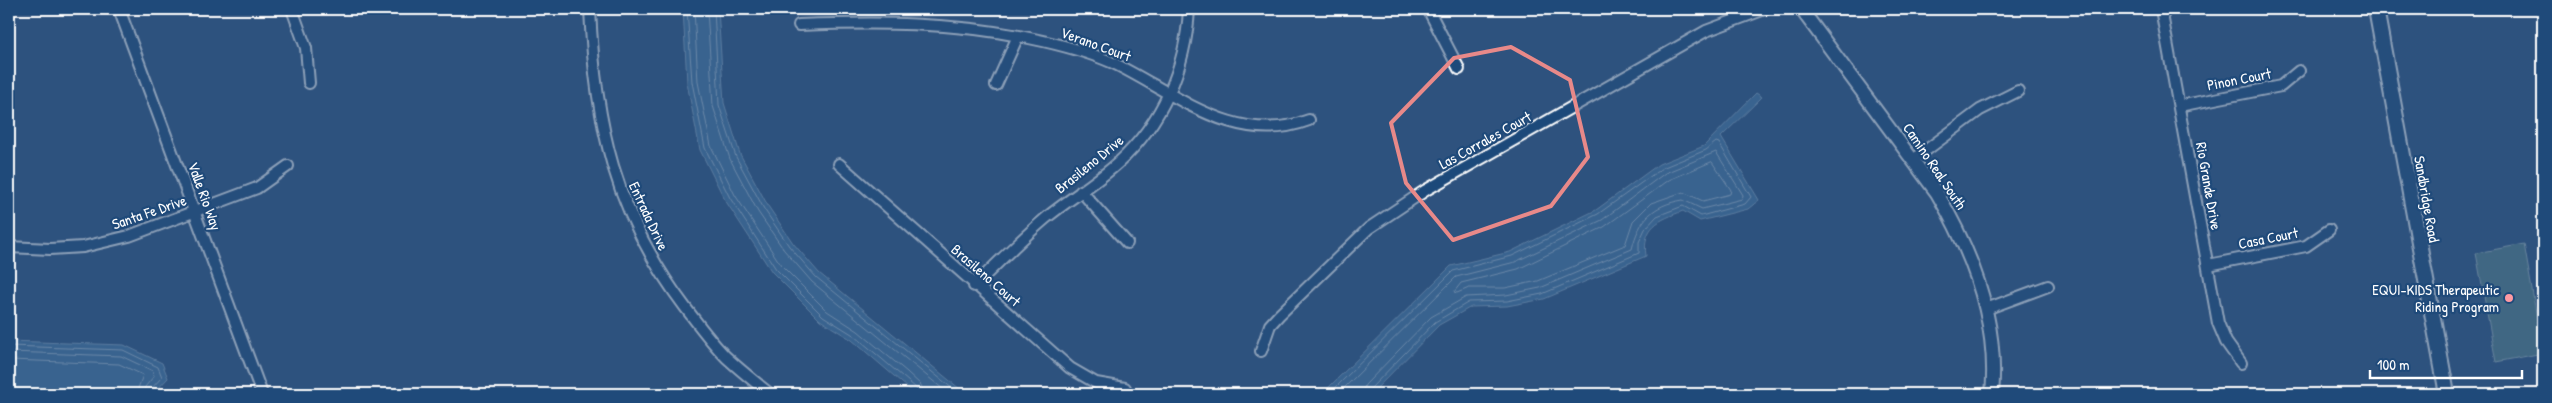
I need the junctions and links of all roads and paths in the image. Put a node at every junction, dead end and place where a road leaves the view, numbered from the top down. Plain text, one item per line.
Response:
1 (119, 9) edge
2 (292, 9) edge
3 (590, 9) edge
4 (1189, 9) edge
5 (1428, 9) edge
6 (1765, 9) edge
7 (1801, 9) edge
8 (2161, 9) edge
9 (2376, 9) edge
10 (799, 24) dead end
11 (1018, 36) junction
12 (1459, 69) dead end
13 (2299, 70) dead end
14 (309, 83) dead end
15 (996, 85) dead end
16 (2018, 91) dead end
17 (1169, 93) junction
18 (2179, 106) junction
19 (1309, 120) dead end
20 (1913, 160) junction
21 (839, 164) dead end
22 (288, 166) dead end
23 (1081, 191) junction
24 (195, 212) junction
25 (2329, 230) dead end
26 (1128, 243) dead end
27 (9, 247) edge
28 (2208, 265) junction
29 (974, 286) junction
30 (2048, 286) dead end
31 (1986, 309) junction
32 (1261, 350) dead end
33 (2241, 363) dead end
34 (1125, 388) dead end
35 (262, 394) edge
36 (770, 394) edge
37 (1992, 394) edge
38 (2447, 394) edge

1 - 24 street, Valle Rio Way
2 - 14 street
3 - 36 street, Entrada Drive
4 - 17 street, Brasileno Drive
5 - 12 street
6 - 32 street, Las Corrales Court
7 - 20 street, Camino Real South
8 - 18 street, Rio Grande Drive
9 - 38 main road, Sandbridge Road
10 - 11 street, Verano Court
11 - 15 street
11 - 17 street, Verano Court
13 - 18 street, Pinon Court
16 - 20 street
17 - 19 street, Verano Court
17 - 23 street, Brasileno Drive
18 - 28 street, Rio Grande Drive
20 - 31 street, Camino Real South
21 - 29 street, Brasileno Court
22 - 24 street, Santa Fe Drive
23 - 26 street
23 - 29 street, Brasileno Drive
24 - 27 street, Santa Fe Drive
24 - 35 street, Valle Rio Way
25 - 28 street, Casa Court
28 - 33 street, Rio Grande Drive
29 - 34 street, Brasileno Court
30 - 31 street
31 - 37 street, Camino Real South

